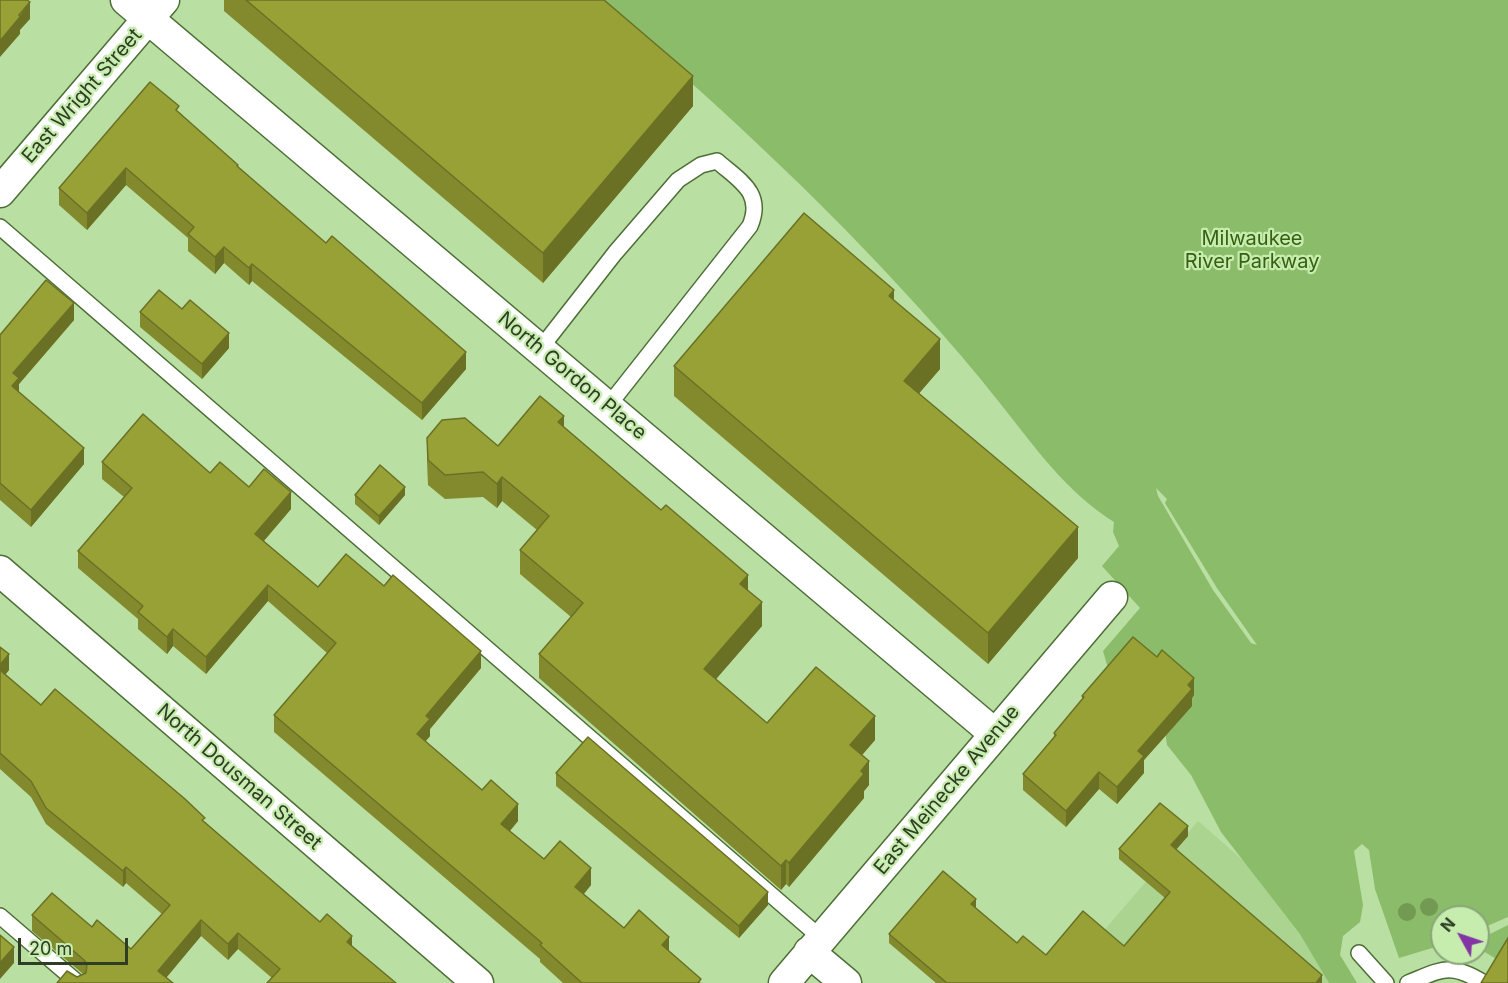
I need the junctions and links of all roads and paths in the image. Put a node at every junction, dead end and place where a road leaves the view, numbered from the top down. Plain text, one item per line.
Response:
1 (146, 6) edge
2 (0, 192) edge
3 (0, 227) edge
4 (540, 349) junction
5 (608, 406) junction
6 (0, 571) edge
7 (1112, 597) dead end
8 (995, 734) junction
9 (0, 916) edge
10 (815, 945) junction
11 (1359, 953) dead end
12 (78, 983) edge
13 (478, 983) edge
14 (784, 983) edge
15 (846, 983) edge
16 (1386, 983) edge
17 (1408, 983) edge
18 (1484, 983) edge

1 - 2 street, East Wright Street
1 - 4 street, North Gordon Place
3 - 10 lane
4 - 5 street, North Gordon Place
4 - 5 lane
5 - 8 street, North Gordon Place
6 - 13 street, North Dousman Street
7 - 8 street, East Meinecke Avenue
8 - 10 street, East Meinecke Avenue
9 - 12 lane
10 - 14 street, East Meinecke Avenue
10 - 15 street
11 - 16 lane
17 - 18 lane

